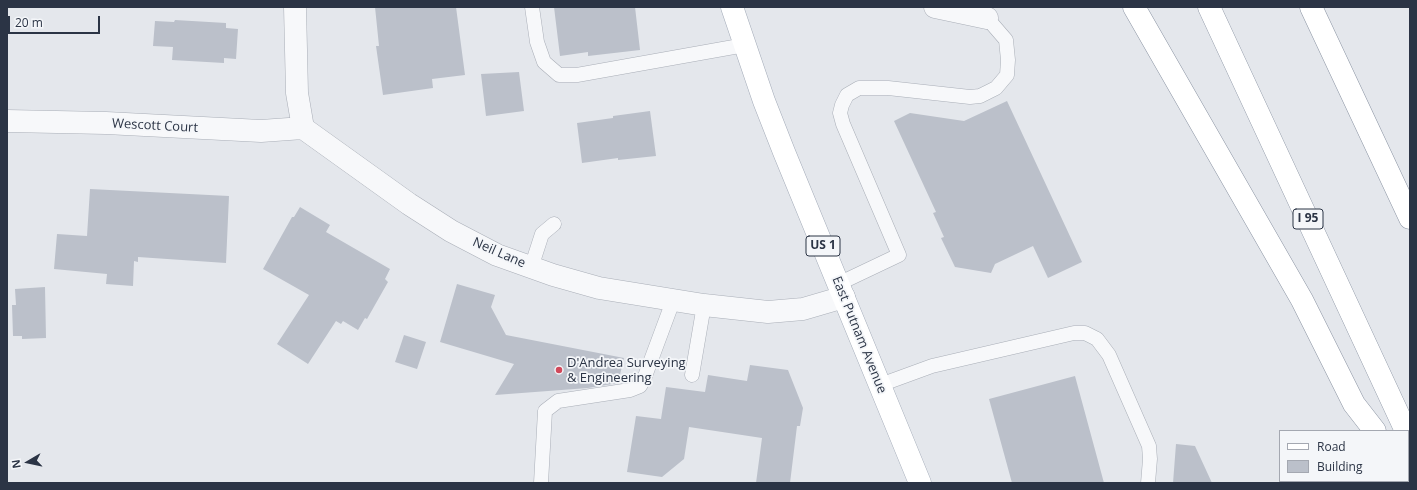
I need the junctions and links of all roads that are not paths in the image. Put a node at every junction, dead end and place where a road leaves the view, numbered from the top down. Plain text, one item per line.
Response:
1 (295, 7) edge
2 (532, 7) edge
3 (732, 7) edge
4 (935, 7) edge
5 (1134, 7) edge
6 (1209, 7) edge
7 (1311, 7) edge
8 (987, 18) joint
9 (745, 45) junction
10 (7, 121) edge
11 (303, 128) junction
12 (1410, 218) edge
13 (554, 224) dead end
14 (531, 268) junction
15 (841, 291) junction
16 (673, 300) junction
17 (704, 305) junction
18 (692, 375) dead end
19 (880, 385) junction
20 (1374, 430) edge
21 (1406, 430) edge
22 (542, 483) edge
23 (920, 483) edge
24 (1148, 483) edge

1 - 11 street
2 - 9 lane
3 - 9 main road, East Putnam Avenue / US 1
4 - 8 street
5 - 20 main road
6 - 21 main road, I 95
7 - 12 main road
8 - 15 lane
9 - 15 main road, East Putnam Avenue / US 1
10 - 11 street, Wescott Court
11 - 14 street, Neil Lane
13 - 14 lane
14 - 16 street, Neil Lane
15 - 17 street, Neil Lane
15 - 19 main road, East Putnam Avenue / US 1
16 - 17 street, Neil Lane
16 - 22 lane
17 - 18 lane
19 - 23 main road, East Putnam Avenue / US 1
19 - 24 lane

